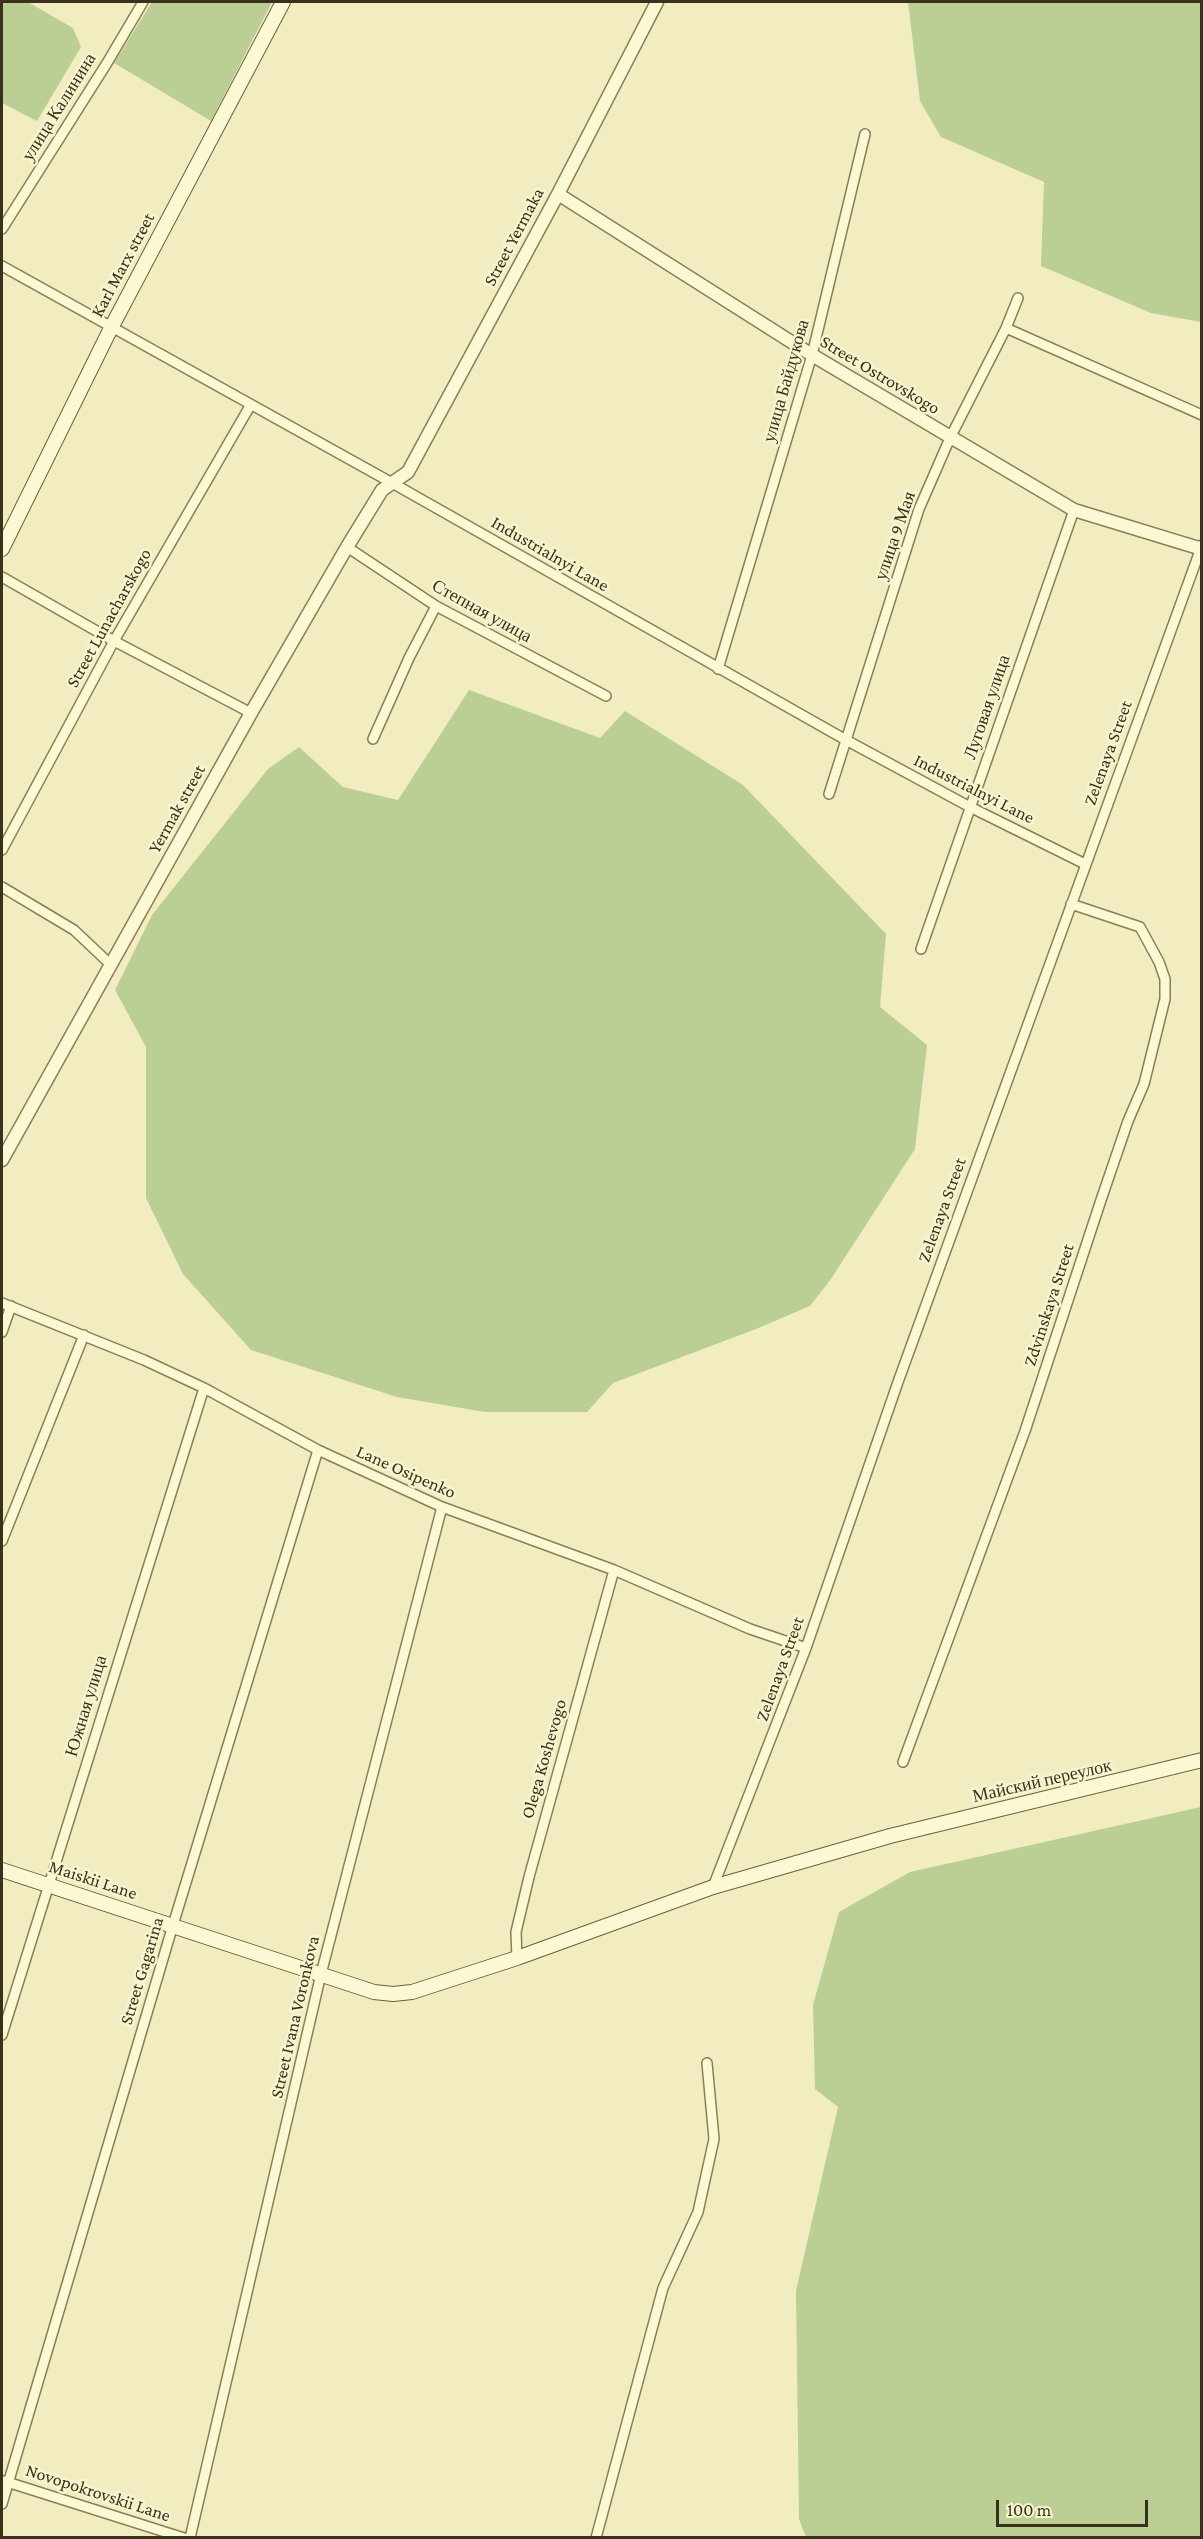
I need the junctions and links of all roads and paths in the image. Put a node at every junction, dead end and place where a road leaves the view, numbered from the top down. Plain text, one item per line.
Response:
1 (143, 2) edge
2 (283, 2) edge
3 (657, 2) edge
4 (865, 134) dead end
5 (558, 194) junction
6 (2, 229) edge
7 (2, 266) edge
8 (1018, 298) dead end
9 (111, 328) junction
10 (1006, 328) junction
11 (813, 355) junction
12 (250, 406) junction
13 (1202, 415) edge
14 (950, 438) junction
15 (394, 484) junction
16 (1074, 510) junction
17 (1201, 547) edge
18 (347, 548) junction
19 (2, 549) edge
20 (2, 577) edge
21 (436, 606) junction
22 (114, 641) junction
23 (718, 669) junction
24 (606, 696) dead end
25 (251, 713) junction
26 (373, 739) dead end
27 (846, 740) junction
28 (829, 794) dead end
29 (970, 807) junction
30 (2, 850) edge
31 (1085, 864) junction
32 (2, 887) edge
33 (1071, 904) junction
34 (921, 949) dead end
35 (110, 964) junction
36 (2, 1160) edge
37 (6, 1304) edge
38 (2, 1332) edge
39 (84, 1335) junction
40 (204, 1388) junction
41 (318, 1450) junction
42 (442, 1507) junction
43 (2, 1541) edge
44 (614, 1570) junction
45 (806, 1648) junction
46 (1202, 1760) edge
47 (903, 1762) dead end
48 (2, 1870) edge
49 (48, 1884) junction
50 (713, 1887) junction
51 (172, 1925) junction
52 (517, 1958) junction
53 (321, 1974) junction
54 (2, 2036) edge
55 (707, 2063) dead end
56 (4, 2481) edge
57 (2, 2504) edge
58 (180, 2537) edge
59 (190, 2538) edge
60 (596, 2538) edge

1 - 6 street, улица Калинина
2 - 9 main road, Karl Marx street
3 - 5 street, Street Yermaka
4 - 11 street, улица Байдукова
5 - 11 street, Street Ostrovskogo
5 - 15 street, Street Yermaka
7 - 9 street, Industrialnyi Lane
8 - 10 street, улица 9 Мая
9 - 12 street, Industrialnyi Lane
9 - 19 main road, Karl Marx street
10 - 13 street
10 - 14 street, улица 9 Мая
11 - 14 street, Street Ostrovskogo
11 - 23 street, улица Байдукова
12 - 15 street, Industrialnyi Lane
12 - 22 street, Street Lunacharskogo
14 - 16 street, Street Ostrovskogo
14 - 27 street, улица 9 Мая
15 - 18 street, Yermak street
15 - 23 street, Industrialnyi Lane
16 - 17 street, Street Ostrovskogo
16 - 29 street, Луговая улица
17 - 31 street, Zelenaya Street
18 - 21 street, Степная улица
18 - 25 street, Yermak street
20 - 22 street
21 - 24 street, Степная улица
21 - 26 street
22 - 25 street
22 - 30 street, Street Lunacharskogo
23 - 27 street, Industrialnyi Lane
25 - 35 street, Yermak street
27 - 28 street, улица 9 Мая
27 - 29 street, Industrialnyi Lane
29 - 31 street, Industrialnyi Lane
29 - 34 street, Луговая улица
31 - 33 street, Zelenaya Street
32 - 35 street
33 - 45 street, Zelenaya Street
33 - 47 street, Zdvinskaya Street
35 - 36 street, Yermak street
37 - 38 street
37 - 39 street, Lane Osipenko
39 - 40 street, Lane Osipenko
39 - 43 street
40 - 41 street, Lane Osipenko
40 - 49 street, Южная улица
41 - 42 street, Lane Osipenko
41 - 51 street, Street Gagarina
42 - 44 street, Lane Osipenko
42 - 53 street, Street Ivana Voronkova
44 - 45 street, Lane Osipenko
44 - 52 street, Olega Koshevogo
45 - 50 street, Zelenaya Street
46 - 50 main road, Майский переулок
48 - 49 main road, Maiskii Lane
49 - 51 main road, Maiskii Lane
49 - 54 street, Южная улица
50 - 52 main road, Майский переулок
51 - 53 main road, Maiskii Lane
51 - 56 street, Street Gagarina
52 - 53 main road, Maiskii Lane
53 - 59 street, Street Ivana Voronkova
55 - 60 street
56 - 57 street, Street Gagarina
56 - 58 street, Novopokrovskii Lane

